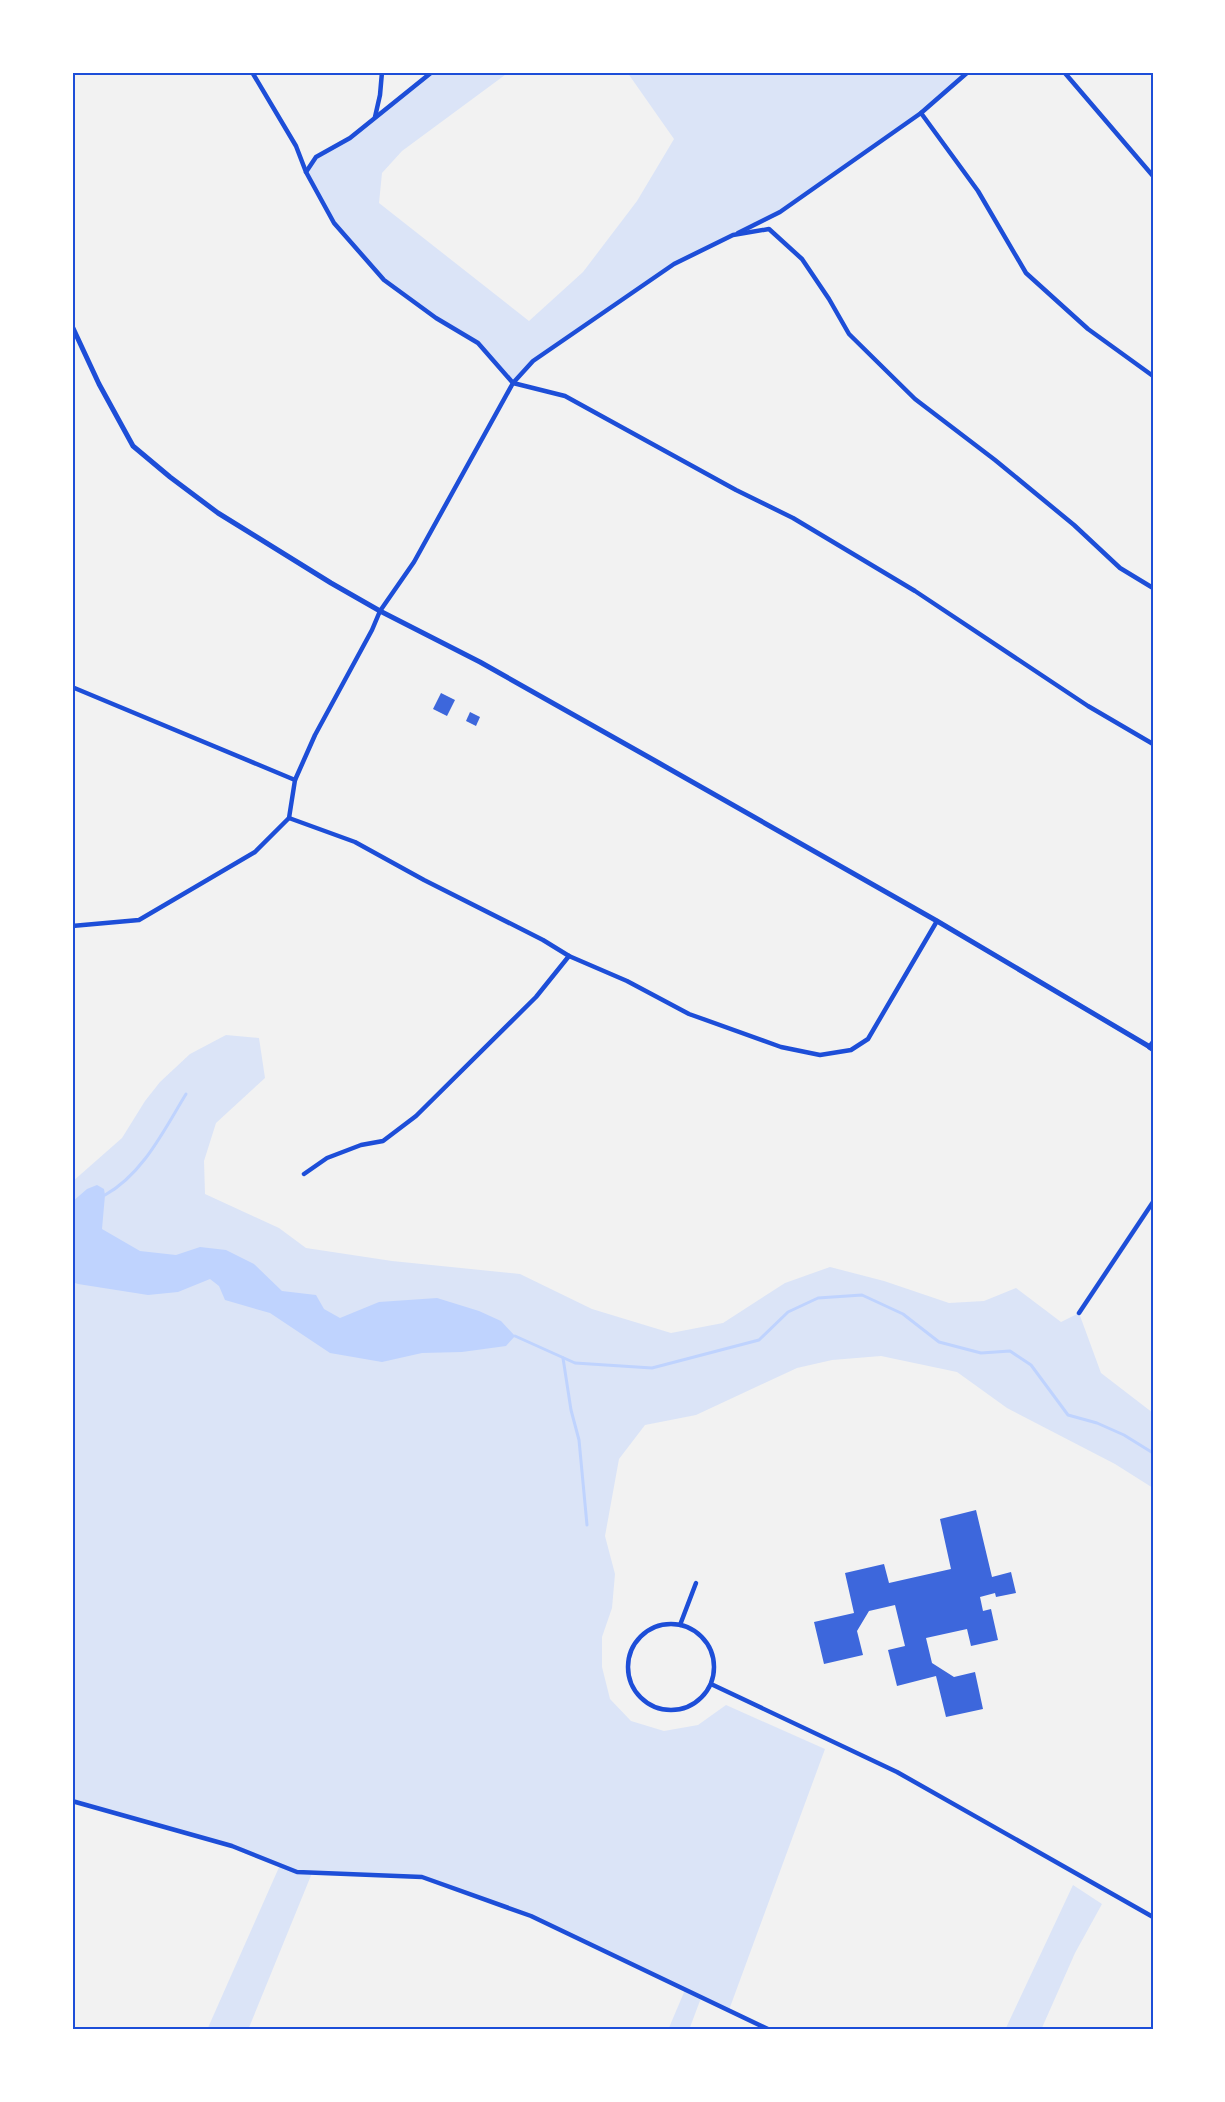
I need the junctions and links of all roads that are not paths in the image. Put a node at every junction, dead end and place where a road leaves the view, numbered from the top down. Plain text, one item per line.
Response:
1 (252, 72) edge
2 (382, 72) edge
3 (432, 72) edge
4 (968, 72) edge
5 (1064, 72) edge
6 (921, 113) junction
7 (375, 118) junction
8 (306, 172) junction
9 (1153, 176) edge
10 (733, 235) junction
11 (73, 329) edge
12 (1153, 376) edge
13 (513, 383) junction
14 (1153, 588) edge
15 (380, 610) junction
16 (72, 687) edge
17 (1153, 744) edge
18 (295, 780) junction
19 (289, 818) junction
20 (937, 921) junction
21 (72, 927) edge
22 (569, 956) junction
23 (1152, 1046) edge
24 (304, 1174) dead end
25 (1153, 1202) edge
26 (1079, 1313) dead end
27 (696, 1583) dead end
28 (680, 1625) junction
29 (711, 1684) junction
30 (72, 1801) edge
31 (1153, 1917) edge
32 (770, 2030) edge

1 - 8 street
2 - 7 street
3 - 7 street
4 - 6 street
5 - 9 street
6 - 10 street
6 - 12 street
7 - 8 street
8 - 13 street
10 - 13 street
10 - 14 street
11 - 15 street
13 - 15 street
13 - 17 street
15 - 18 street
15 - 20 street
16 - 18 street
18 - 19 street
19 - 21 street
19 - 22 street
20 - 22 street
20 - 23 street
22 - 24 street
25 - 26 street
27 - 28 street
28 - 29 street
28 - 29 street
29 - 31 street
30 - 32 street

